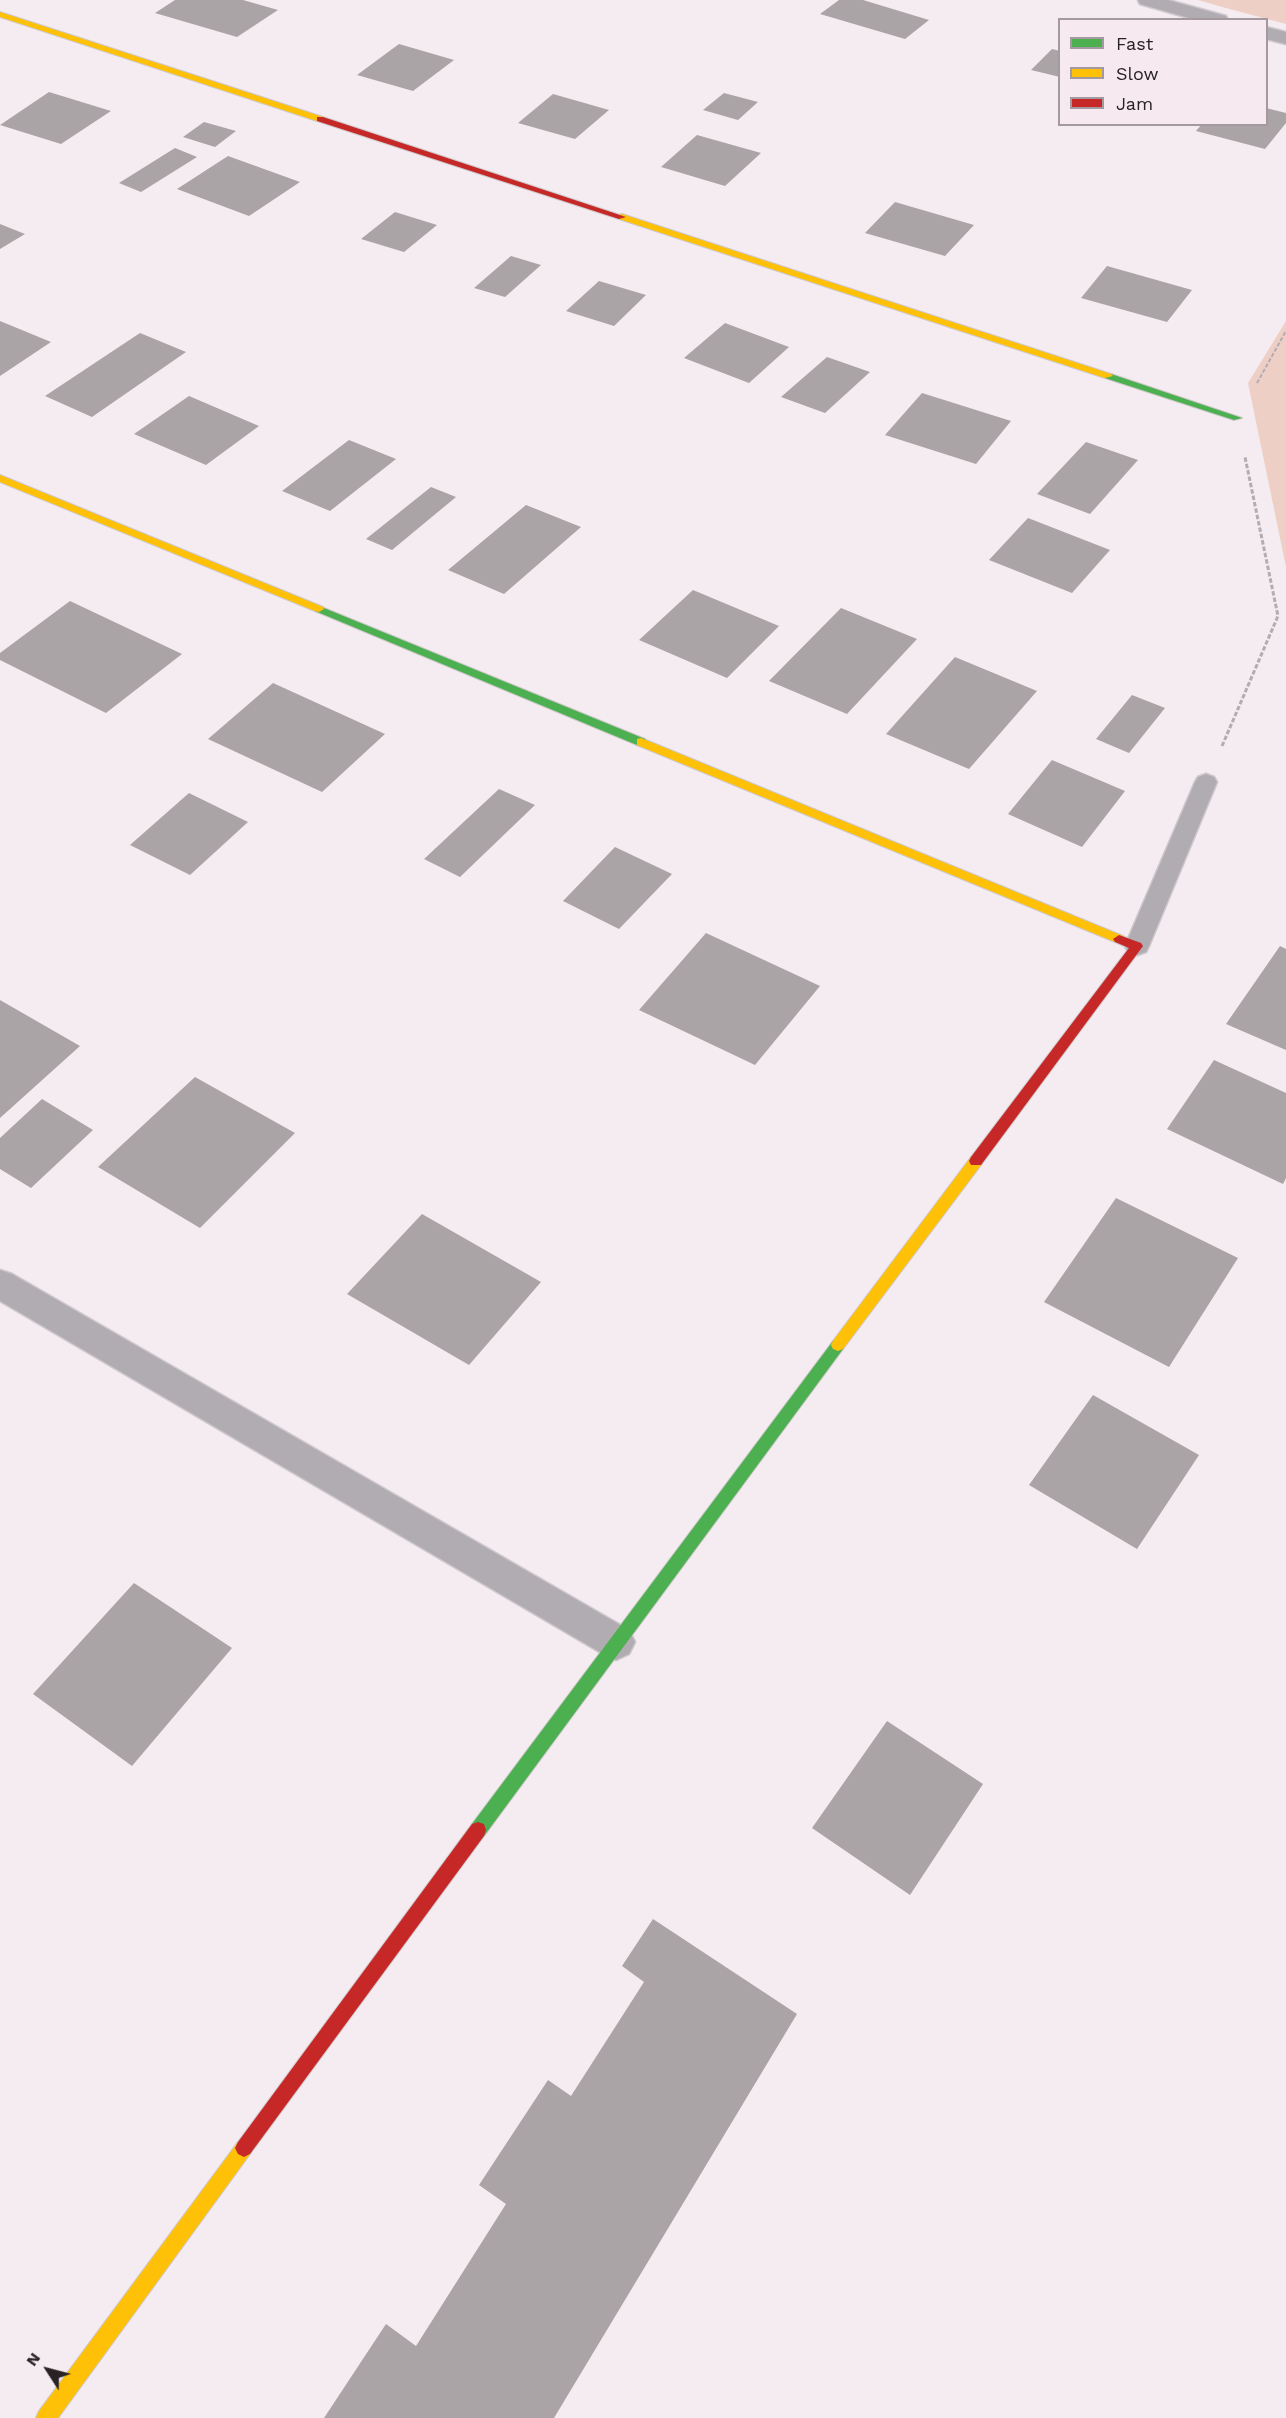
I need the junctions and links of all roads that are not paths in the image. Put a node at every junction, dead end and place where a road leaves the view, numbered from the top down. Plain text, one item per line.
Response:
1 (1147, 0) edge
2 (0, 14) edge
3 (1212, 18) edge
4 (1268, 34) edge
5 (1286, 38) edge
6 (1237, 418) road end
7 (0, 478) edge
8 (1206, 783) road end
9 (1137, 946) junction
10 (0, 1284) edge
11 (616, 1642) junction
12 (46, 2418) edge

1 - 3 street
2 - 6 street
4 - 5 street
7 - 9 street
8 - 9 lane
9 - 11 street
10 - 11 street
11 - 12 street

